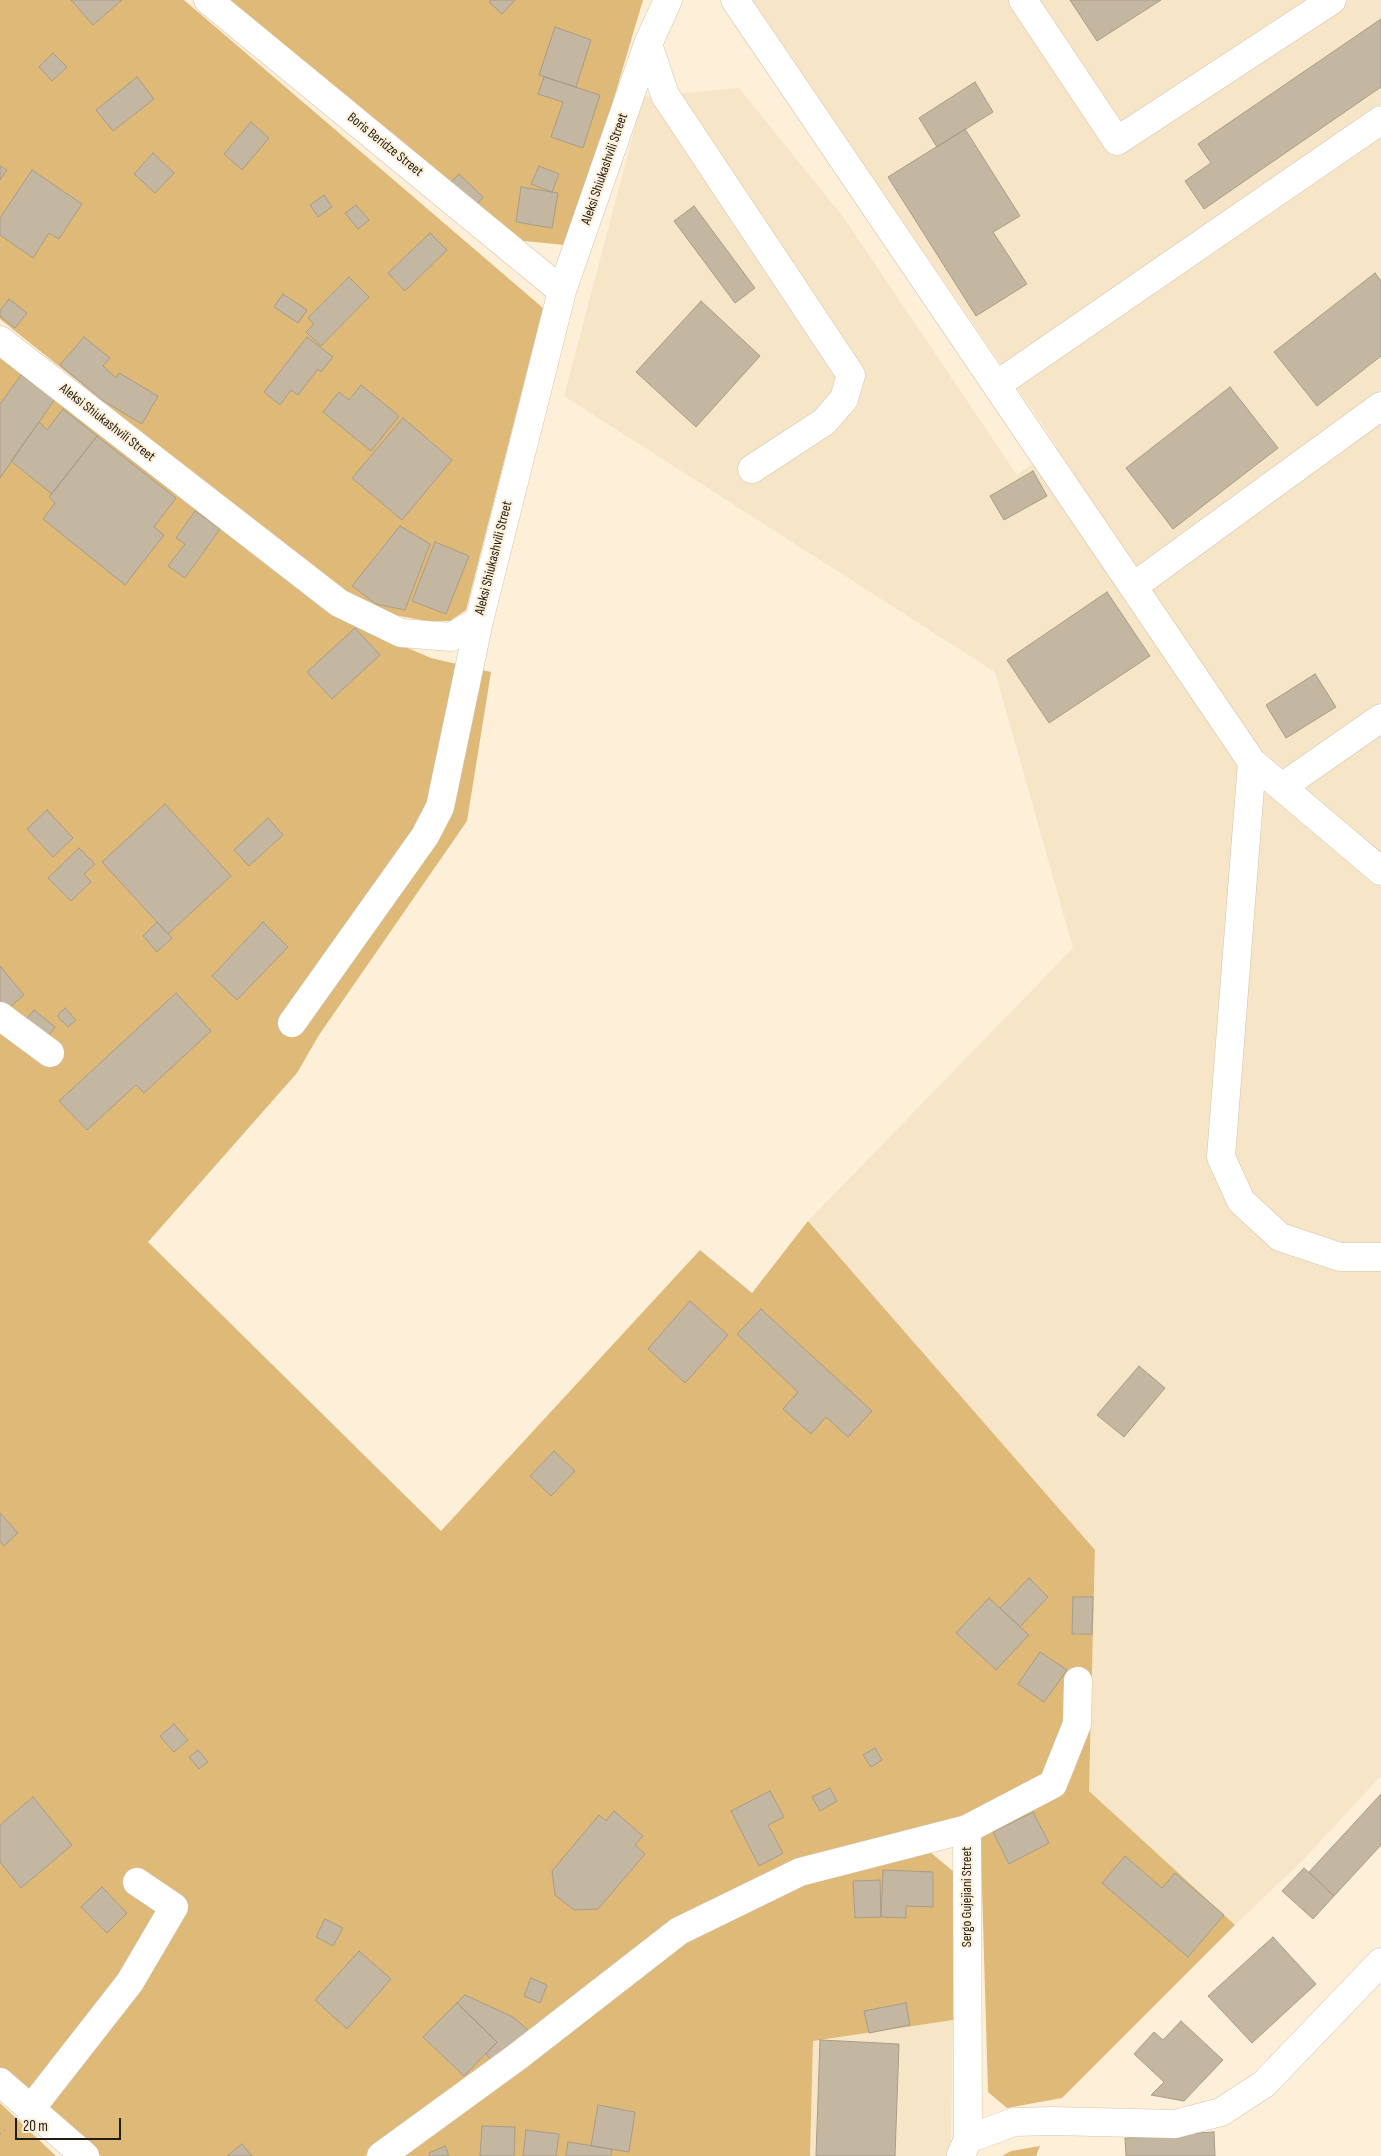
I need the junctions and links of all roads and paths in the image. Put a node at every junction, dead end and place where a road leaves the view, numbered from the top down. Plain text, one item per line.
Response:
1 (208, 0) edge
2 (668, 0) edge
3 (735, 0) edge
4 (1023, 0) edge
5 (1332, 0) edge
6 (648, 44) junction
7 (1381, 120) edge
8 (562, 291) junction
9 (0, 340) edge
10 (998, 384) junction
11 (1381, 406) edge
12 (752, 469) dead end
13 (1134, 586) junction
14 (479, 621) junction
15 (1381, 718) edge
16 (1252, 762) junction
17 (1282, 787) junction
18 (1381, 870) edge
19 (0, 1016) edge
20 (292, 1023) dead end
21 (50, 1053) dead end
22 (1381, 1257) edge
23 (1078, 1682) dead end
24 (967, 1829) junction
25 (137, 1882) dead end
26 (1381, 1962) edge
27 (0, 2082) edge
28 (30, 2110) junction
29 (964, 2148) edge
30 (85, 2156) edge
31 (381, 2156) edge

1 - 8 street, Boris Beridze Street
2 - 6 street, Aleksi Shiukashvili Street
3 - 10 street
4 - 5 street
6 - 8 street, Aleksi Shiukashvili Street
6 - 12 street
7 - 10 street
8 - 14 street, Aleksi Shiukashvili Street
9 - 14 street, Aleksi Shiukashvili Street
10 - 13 street
11 - 13 street
13 - 16 street
14 - 20 street
15 - 17 street
16 - 17 street
16 - 22 street
17 - 18 street
19 - 21 street
23 - 24 street, Sergo Gujejiani Street
24 - 29 street, Sergo Gujejiani Street
24 - 31 street
25 - 28 street
26 - 29 street, Sergo Gujejiani Street
27 - 28 street
28 - 30 street

